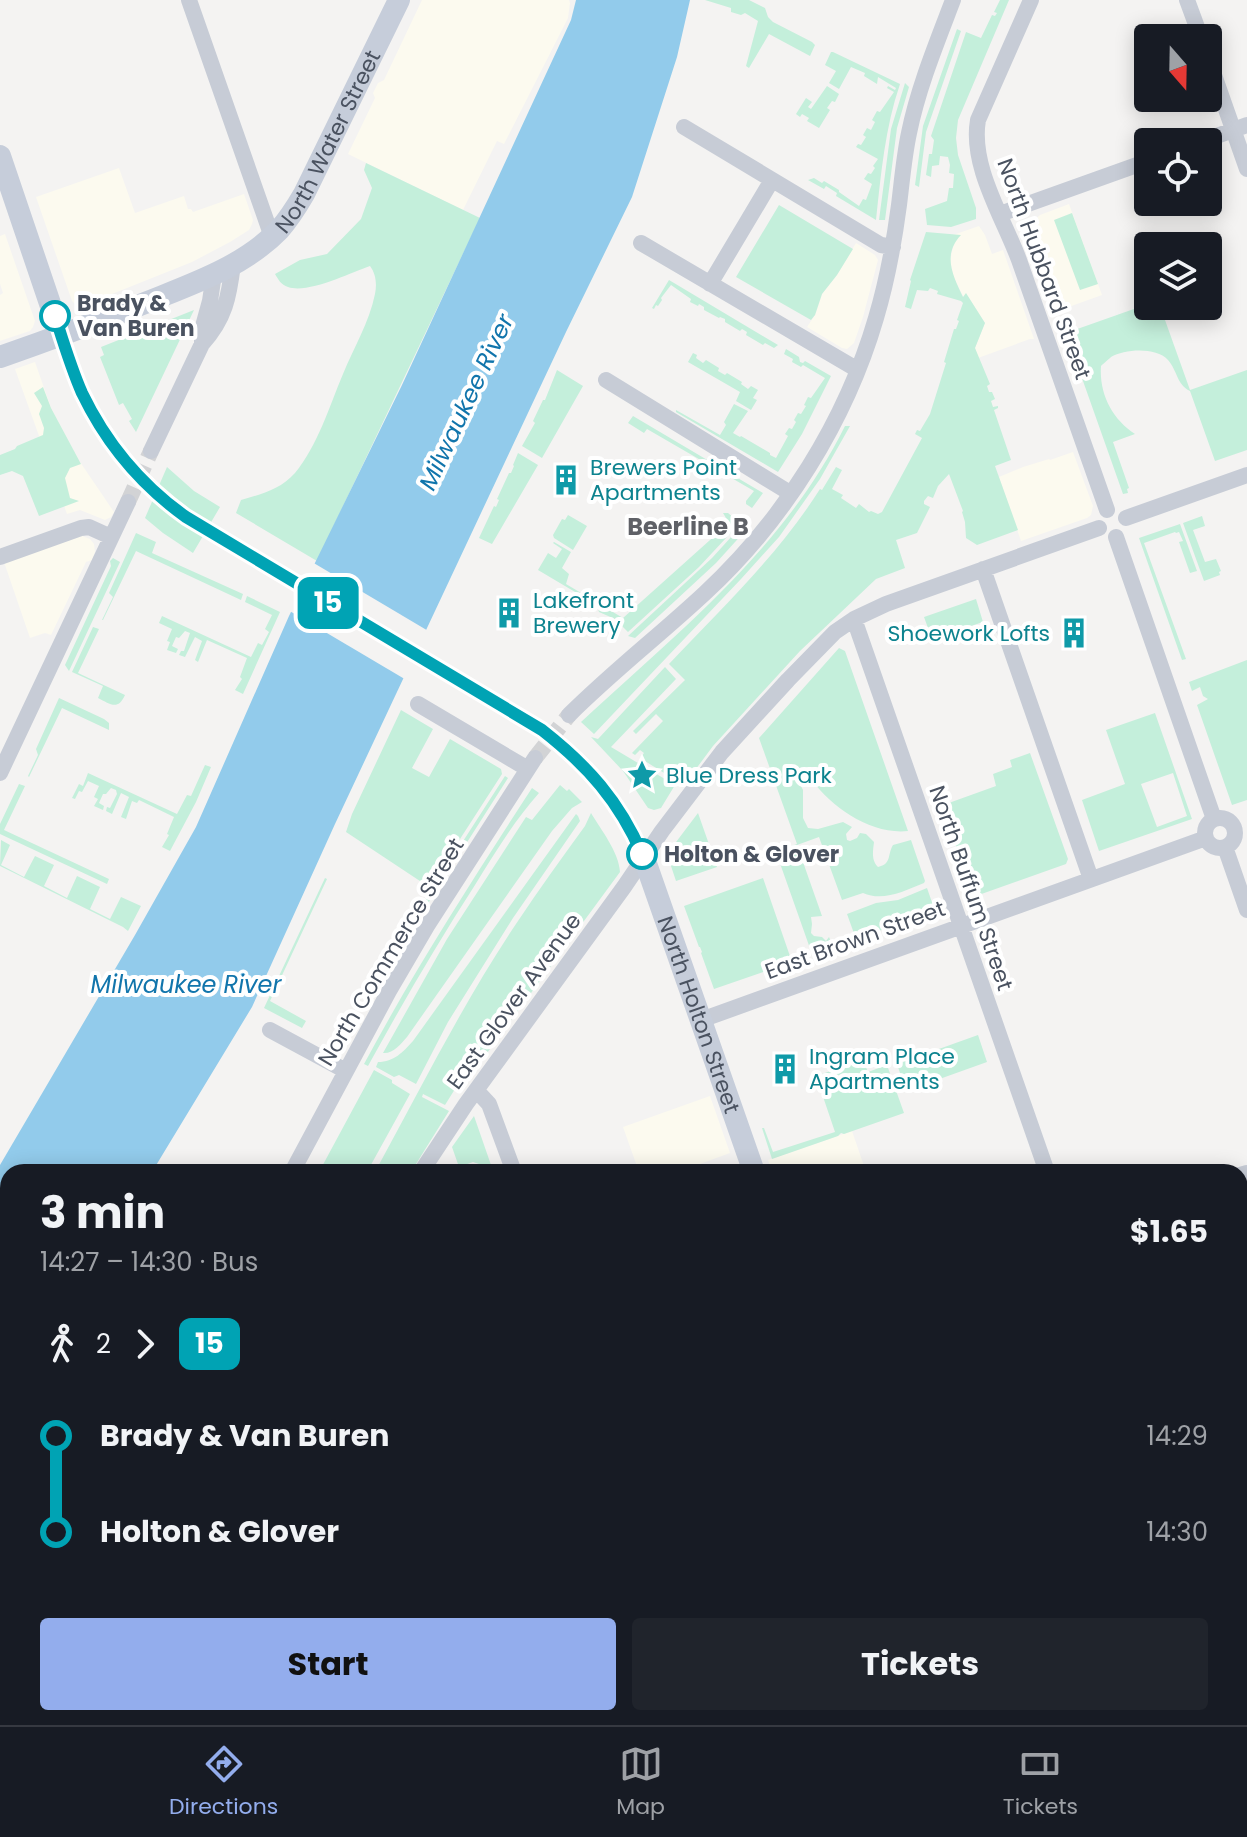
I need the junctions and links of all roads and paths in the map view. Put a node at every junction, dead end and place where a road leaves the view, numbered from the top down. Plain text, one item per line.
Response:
1 (189, 0) edge
2 (399, 0) edge
3 (953, 0) edge
4 (1031, 0) edge
5 (1187, 0) edge
6 (1196, 24) edge
7 (1222, 89) edge
8 (684, 127) dead end
9 (1240, 128) edge
10 (0, 156) edge
11 (1134, 166) edge
12 (1247, 169) edge
13 (772, 180) junction
14 (1000, 214) junction
15 (272, 237) junction
16 (641, 243) dead end
17 (893, 247) junction
18 (224, 269) junction
19 (710, 284) junction
20 (61, 336) junction
21 (0, 357) edge
22 (858, 370) junction
23 (606, 380) dead end
24 (151, 451) tunnel mouth
25 (1247, 475) edge
26 (790, 493) junction
27 (128, 502) tunnel mouth
28 (1107, 510) junction
29 (1126, 518) junction
30 (1099, 528) junction
31 (111, 537) junction
32 (1116, 537) junction
33 (0, 557) edge
34 (983, 569) junction
35 (854, 619) junction
36 (418, 704) dead end
37 (569, 715) tunnel mouth
38 (2, 763) edge
39 (1214, 819) junction
40 (1240, 826) edge
41 (1206, 838) junction
42 (1225, 847) junction
43 (644, 858) junction
44 (1091, 879) junction
45 (1247, 910) edge
46 (961, 925) junction
47 (701, 1020) junction
48 (270, 1030) dead end
49 (346, 1071) junction
50 (476, 1090) junction
51 (296, 1164) edge
52 (426, 1164) edge
53 (511, 1164) edge
54 (751, 1164) edge
55 (1044, 1164) edge

1 - 15 street
2 - 15 main road, North Water Street
3 - 17 street
4 - 14 street, North Hubbard Street
5 - 6 street
7 - 9 street
8 - 13 street
9 - 12 street
10 - 20 main road
11 - 14 street
13 - 17 street
13 - 19 street
14 - 28 street, North Hubbard Street
15 - 18 main road, North Water Street
16 - 19 street
17 - 22 street
18 - 20 main road, North Water Street
18 - 24 street
19 - 22 street
20 - 21 main road, North Water Street
22 - 26 street
23 - 26 street
25 - 29 street
26 - 37 street
27 - 31 street
28 - 29 street
28 - 30 street
29 - 32 street
30 - 32 street
30 - 34 street, East Glover Avenue
31 - 33 street
31 - 38 street
32 - 39 street
34 - 35 street, East Glover Avenue
34 - 44 street
35 - 43 street, East Glover Avenue
35 - 46 street, North Buffum Street
36 - 49 street, North Commerce Street
39 - 40 street
39 - 41 street
40 - 42 street
41 - 42 street
41 - 44 street, East Brown Street
42 - 45 street
43 - 47 main road, North Holton Street
43 - 50 street, East Glover Avenue
44 - 46 street, East Brown Street
46 - 47 street, East Brown Street
46 - 55 street, North Buffum Street
47 - 54 main road, North Holton Street
48 - 49 street
49 - 51 street, North Commerce Street
50 - 52 street, East Glover Avenue
50 - 53 street

